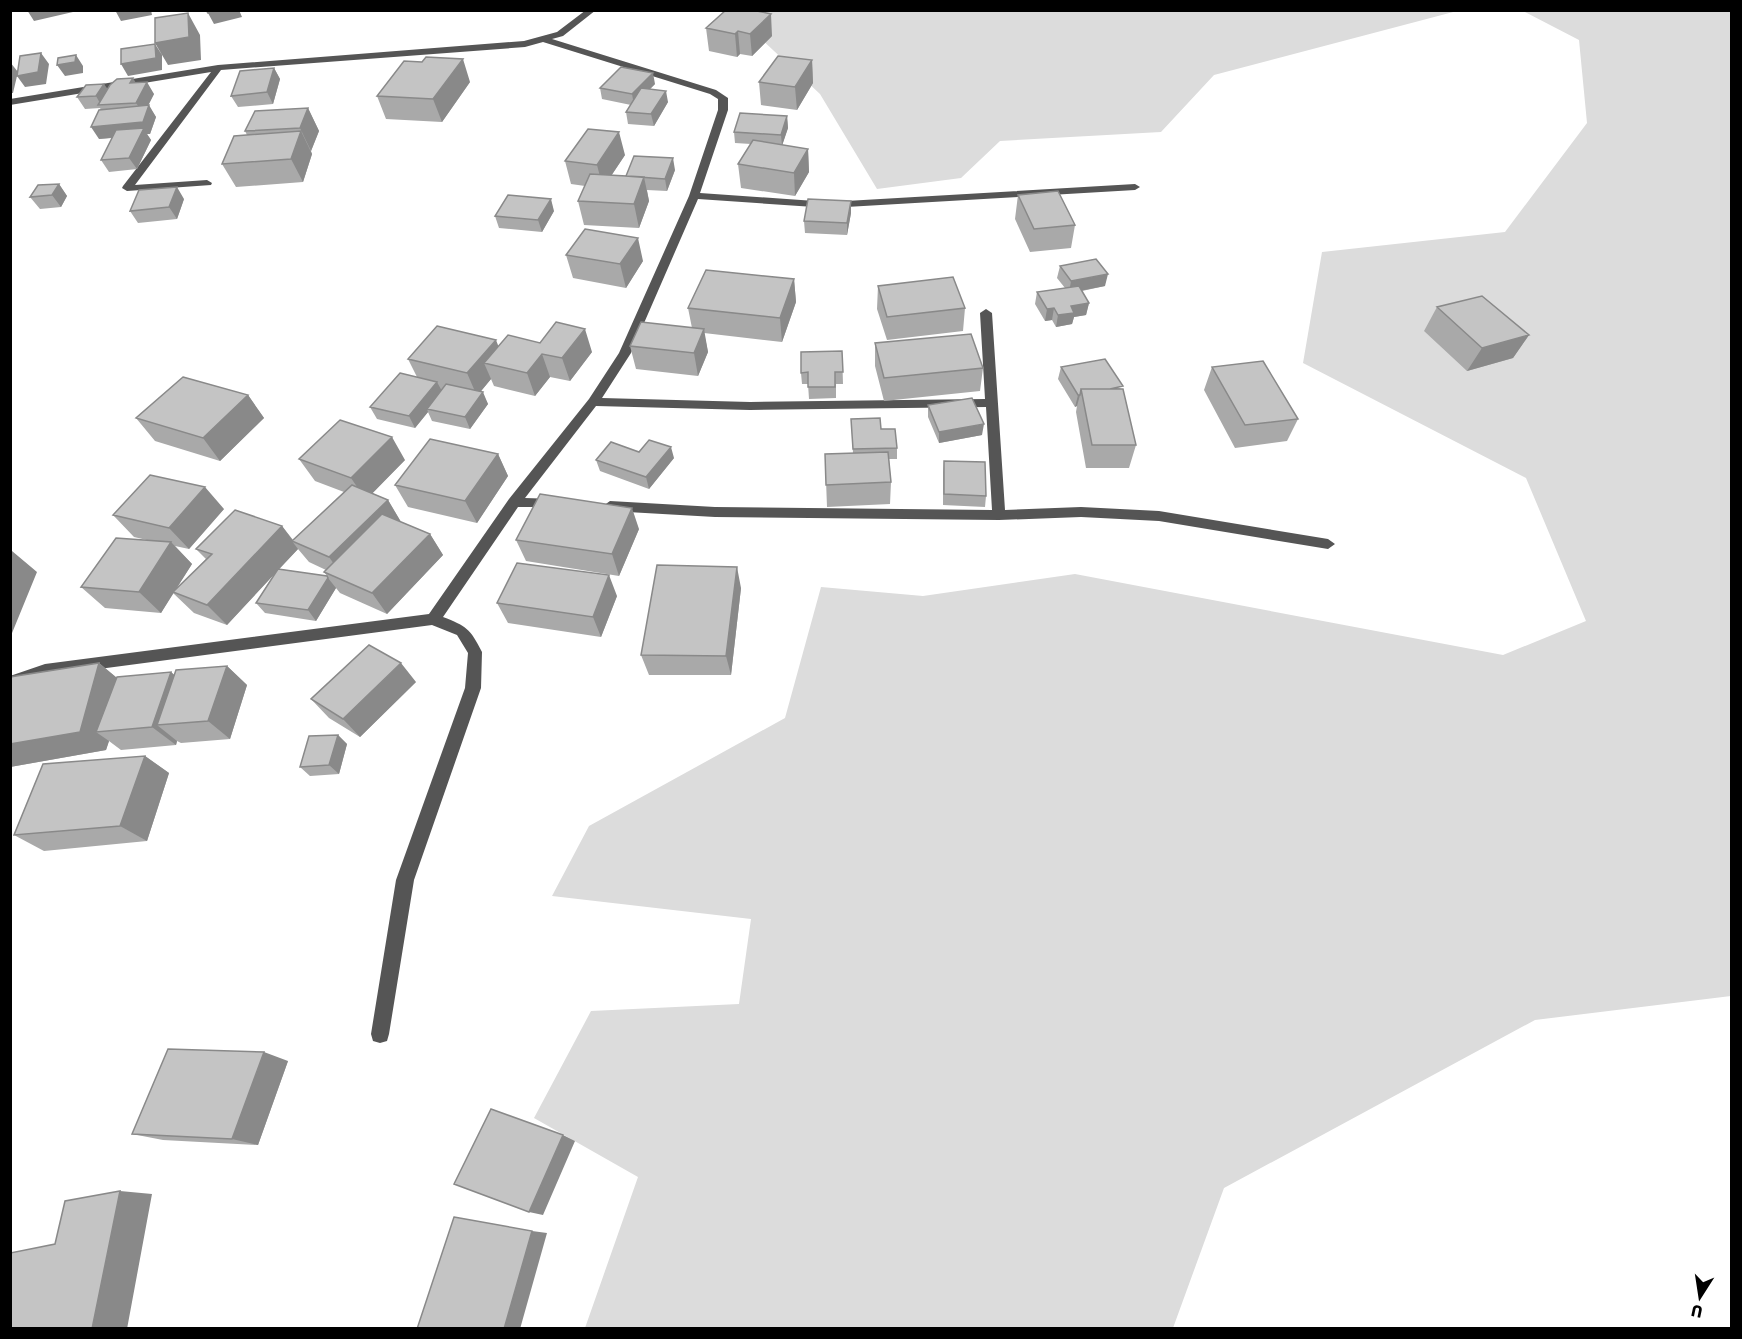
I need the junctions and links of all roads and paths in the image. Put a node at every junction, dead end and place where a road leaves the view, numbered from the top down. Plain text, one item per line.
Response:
1 (592, 10) edge
2 (546, 40) junction
3 (218, 68) junction
4 (10, 102) edge
5 (207, 183) dead end
6 (1135, 187) dead end
7 (694, 196) junction
8 (986, 313) dead end
9 (593, 402) junction
10 (991, 403) junction
11 (514, 502) junction
12 (572, 504) edge
13 (595, 505) edge
14 (999, 514) junction
15 (1328, 544) dead end
16 (433, 619) junction
17 (10, 683) edge
18 (380, 1034) dead end

1 - 2 street
2 - 3 street
2 - 7 street
3 - 4 street
3 - 5 street
6 - 7 street
7 - 9 street
8 - 10 street
9 - 10 street
9 - 11 street
10 - 14 street
11 - 12 street
11 - 16 street
13 - 14 street
14 - 15 street
16 - 17 street
16 - 18 street

